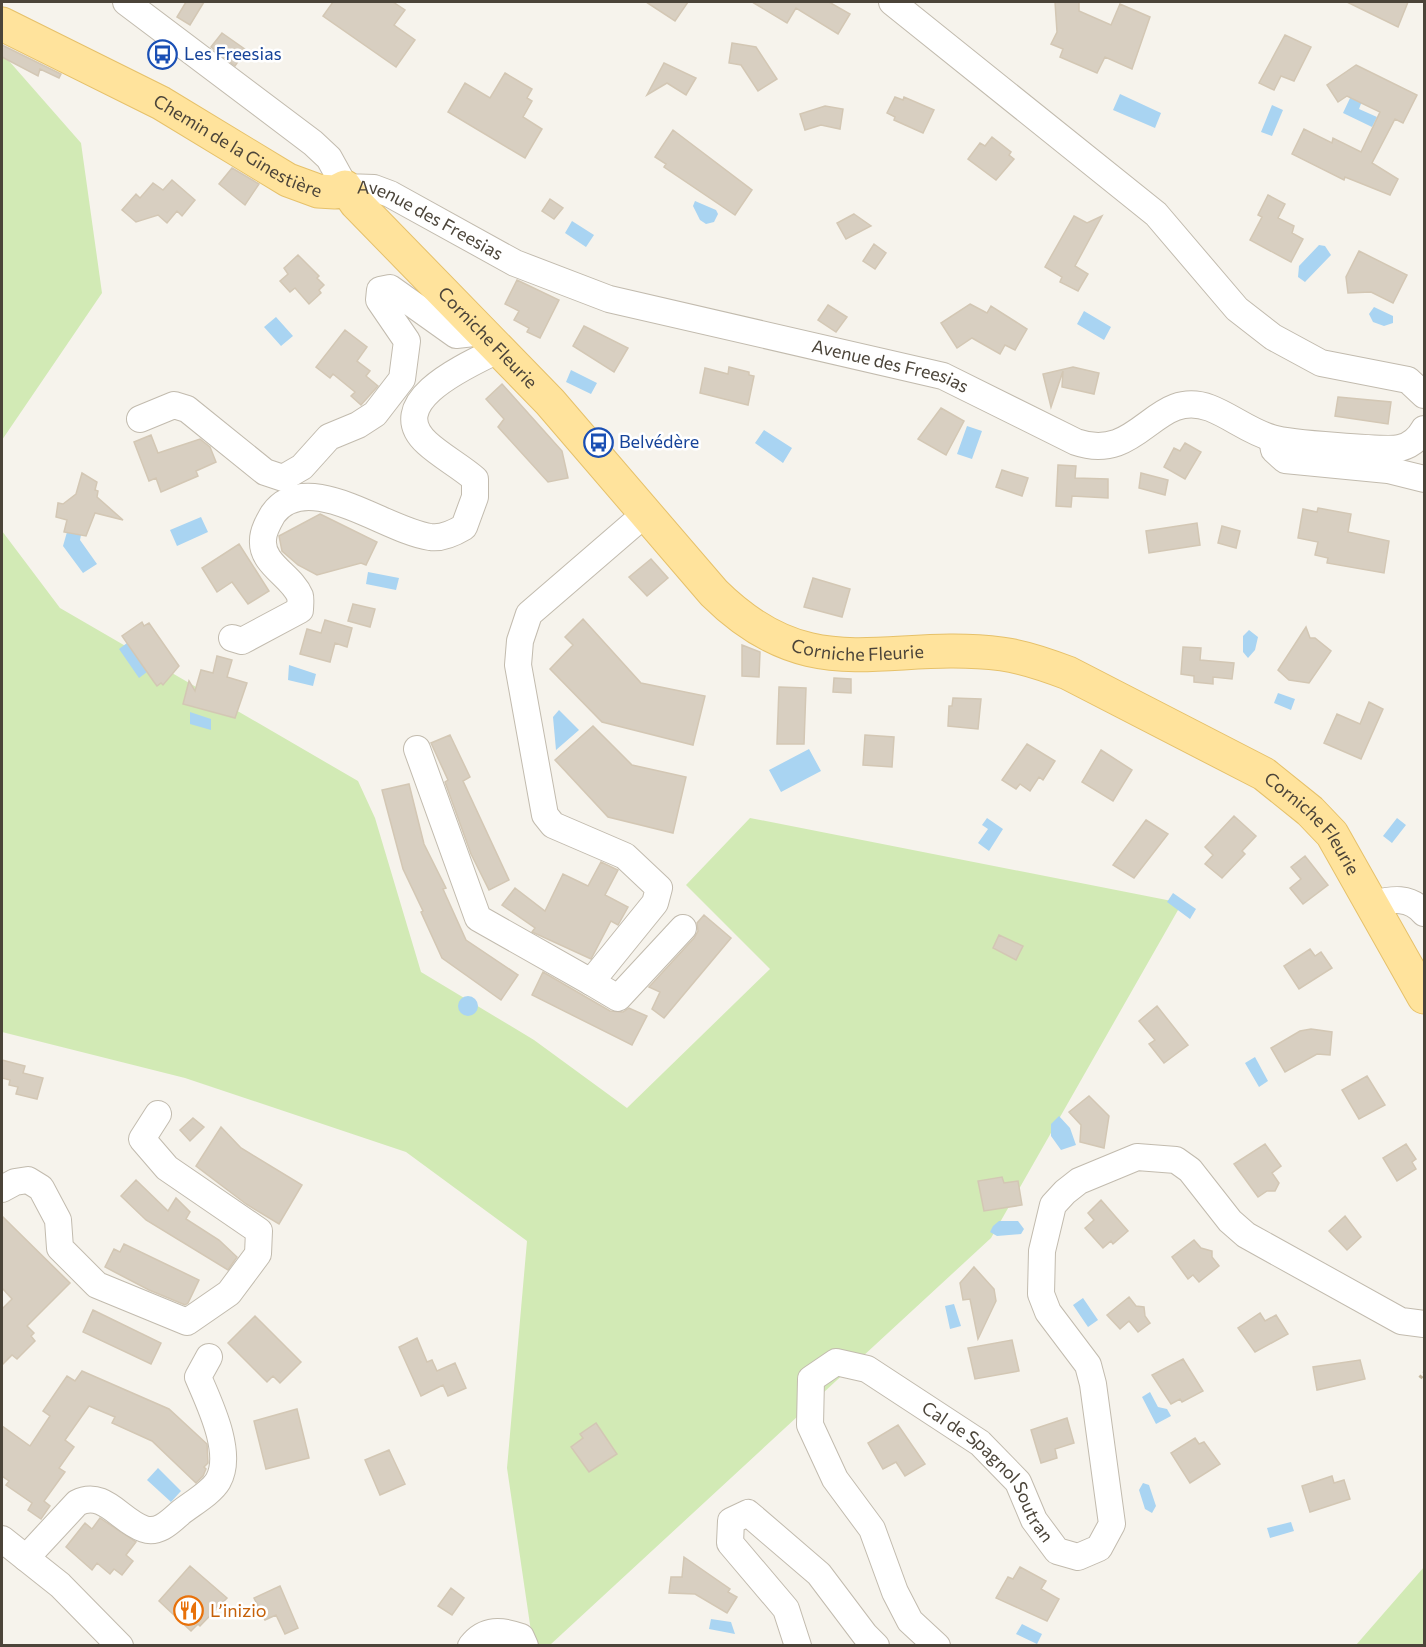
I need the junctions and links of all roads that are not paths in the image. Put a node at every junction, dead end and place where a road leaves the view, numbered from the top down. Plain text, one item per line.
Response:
1 (126, 2) edge
2 (892, 2) edge
3 (2, 24) edge
4 (345, 188) junction
5 (492, 341) junction
6 (1425, 395) edge
7 (140, 419) dead end
8 (1425, 429) edge
9 (1272, 439) junction
10 (1425, 479) edge
11 (645, 514) junction
12 (232, 638) dead end
13 (417, 749) dead end
14 (1372, 904) junction
15 (1425, 913) edge
16 (683, 927) dead end
17 (591, 982) junction
18 (1425, 997) edge
19 (158, 1114) dead end
20 (2, 1189) edge
21 (1425, 1324) edge
22 (209, 1357) dead end
23 (2, 1539) edge
24 (27, 1558) junction
25 (120, 1646) edge
26 (471, 1646) edge
27 (525, 1646) edge
28 (798, 1646) edge
29 (876, 1646) edge
30 (937, 1646) edge

1 - 4 street, Chemin de la Ginestière
2 - 6 street
3 - 4 main road, Chemin de la Ginestière
4 - 5 main road, Corniche Fleurie
4 - 9 street, Avenue des Freesias
5 - 7 street
5 - 11 main road, Corniche Fleurie
5 - 12 street
8 - 9 street, Avenue des Freesias
9 - 10 street
11 - 14 main road, Corniche Fleurie
11 - 17 street
13 - 17 street
14 - 15 street
14 - 18 main road, Corniche Fleurie
16 - 17 street
19 - 20 street
21 - 30 street, Cal de Spagnol Soutran
22 - 24 street
23 - 24 street
24 - 25 street
26 - 27 street
28 - 29 street

